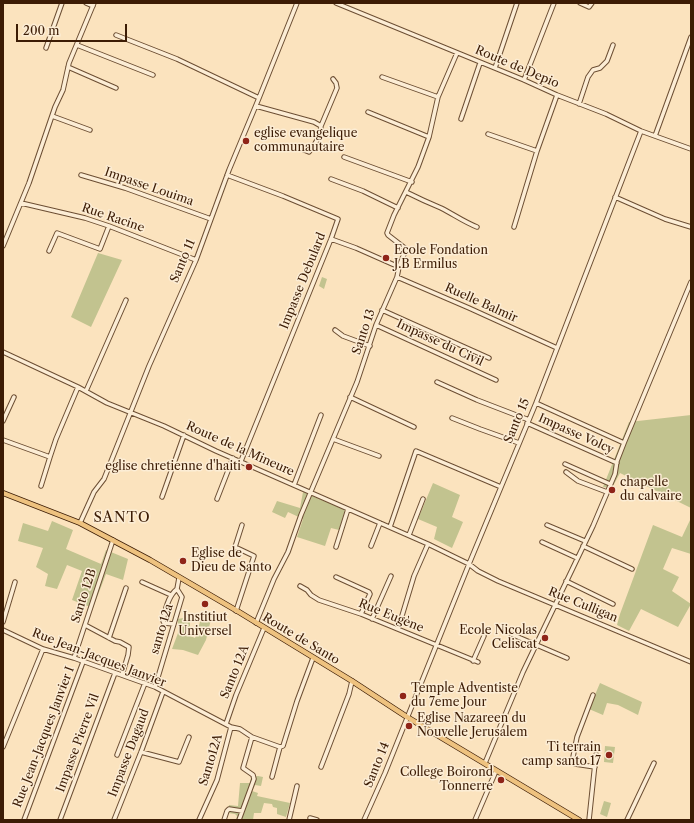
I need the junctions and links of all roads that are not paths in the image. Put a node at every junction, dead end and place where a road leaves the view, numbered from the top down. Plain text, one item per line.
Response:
1 (62, 3) edge
2 (86, 3) edge
3 (297, 3) edge
4 (336, 3) edge
5 (348, 3) edge
6 (517, 3) edge
7 (554, 3) edge
8 (580, 3) edge
9 (592, 3) edge
10 (93, 4) edge
11 (346, 8) junction
12 (116, 35) dead end
13 (691, 37) edge
14 (77, 45) junction
15 (613, 45) dead end
16 (46, 48) dead end
17 (457, 53) junction
18 (480, 63) junction
19 (68, 67) junction
20 (495, 68) junction
21 (153, 75) dead end
22 (382, 77) dead end
23 (333, 79) dead end
24 (524, 80) junction
25 (116, 88) dead end
26 (557, 95) junction
27 (438, 97) junction
28 (260, 98) junction
29 (579, 104) junction
30 (256, 106) junction
31 (368, 112) dead end
32 (52, 116) junction
33 (461, 119) dead end
34 (321, 126) junction
35 (90, 130) dead end
36 (641, 131) junction
37 (488, 134) dead end
38 (655, 136) junction
39 (429, 137) junction
40 (286, 149) dead end
41 (691, 149) edge
42 (537, 151) junction
43 (344, 157) dead end
44 (81, 175) dead end
45 (227, 175) junction
46 (331, 179) dead end
47 (412, 182) junction
48 (406, 192) junction
49 (615, 197) junction
50 (21, 203) junction
51 (398, 208) junction
52 (211, 219) junction
53 (109, 226) junction
54 (477, 227) dead end
55 (514, 227) dead end
56 (691, 227) edge
57 (331, 239) junction
58 (3, 246) edge
59 (49, 252) dead end
60 (196, 260) junction
61 (399, 267) junction
62 (397, 277) junction
63 (691, 282) edge
64 (126, 300) dead end
65 (382, 310) junction
66 (376, 325) junction
67 (335, 330) dead end
68 (370, 346) junction
69 (557, 348) junction
70 (3, 352) edge
71 (489, 358) dead end
72 (496, 380) dead end
73 (437, 382) dead end
74 (78, 387) junction
75 (86, 392) junction
76 (14, 397) dead end
77 (350, 397) junction
78 (536, 403) junction
79 (130, 412) junction
80 (321, 415) dead end
81 (452, 418) dead end
82 (3, 420) edge
83 (528, 422) junction
84 (414, 428) dead end
85 (184, 436) junction
86 (333, 439) junction
87 (3, 440) edge
88 (519, 443) junction
89 (624, 443) junction
90 (378, 456) dead end
91 (50, 457) junction
92 (233, 458) junction
93 (241, 462) junction
94 (617, 463) junction
95 (565, 464) dead end
96 (566, 472) dead end
97 (610, 484) junction
98 (294, 485) junction
99 (41, 486) dead end
100 (501, 487) junction
101 (311, 492) junction
102 (607, 492) junction
103 (3, 493) edge
104 (162, 497) dead end
105 (217, 499) dead end
106 (423, 499) dead end
107 (348, 509) junction
108 (80, 523) junction
109 (380, 523) junction
110 (242, 525) dead end
111 (547, 525) dead end
112 (390, 527) junction
113 (409, 535) junction
114 (113, 540) junction
115 (585, 541) junction
116 (542, 542) dead end
117 (428, 544) junction
118 (371, 546) dead end
119 (583, 546) junction
120 (336, 547) dead end
121 (577, 558) junction
122 (469, 564) junction
123 (632, 569) dead end
124 (391, 576) dead end
125 (336, 577) dead end
126 (179, 578) junction
127 (566, 581) junction
128 (15, 582) dead end
129 (142, 582) dead end
130 (300, 586) dead end
131 (126, 588) dead end
132 (177, 589) junction
133 (171, 594) junction
134 (613, 604) dead end
135 (555, 605) junction
136 (236, 611) junction
137 (361, 614) junction
138 (372, 619) junction
139 (3, 622) edge
140 (256, 623) junction
141 (174, 624) junction
142 (85, 625) junction
143 (264, 628) junction
144 (398, 629) junction
145 (3, 630) edge
146 (511, 634) dead end
147 (484, 636) dead end
148 (109, 638) junction
149 (536, 644) junction
150 (436, 645) junction
151 (43, 649) junction
152 (74, 658) junction
153 (313, 658) junction
154 (567, 658) dead end
155 (473, 660) junction
156 (83, 662) junction
157 (478, 662) dead end
158 (691, 662) edge
159 (115, 673) junction
160 (122, 675) junction
161 (352, 681) junction
162 (145, 684) junction
163 (154, 687) junction
164 (163, 692) junction
165 (593, 695) dead end
166 (407, 717) junction
167 (226, 724) junction
168 (231, 727) junction
169 (189, 737) dead end
170 (252, 737) junction
171 (3, 747) edge
172 (280, 747) junction
173 (141, 752) junction
174 (596, 754) dead end
175 (117, 756) dead end
176 (485, 763) junction
177 (654, 763) dead end
178 (321, 767) dead end
179 (595, 767) junction
180 (496, 771) junction
181 (272, 777) dead end
182 (297, 786) dead end
183 (242, 811) junction
184 (310, 818) dead end
185 (571, 818) edge
186 (476, 819) edge
187 (24, 820) edge
188 (60, 820) edge
189 (114, 820) edge
190 (199, 820) edge
191 (224, 820) edge
192 (239, 820) edge
193 (289, 820) edge
194 (317, 820) edge
195 (364, 820) edge
196 (579, 820) edge
197 (589, 820) edge
198 (627, 820) edge

1 - 16 street
2 - 10 street
3 - 28 street, Santo 11
4 - 11 street, Route de Depio
5 - 11 street
6 - 20 street
7 - 24 street
8 - 9 street
10 - 14 street
11 - 17 street, Route de Depio
12 - 28 street
13 - 38 street
14 - 19 street
14 - 21 street
15 - 29 street
17 - 18 street, Route de Depio
17 - 27 street, Santo 13
18 - 20 street, Route de Depio
18 - 33 street
19 - 25 street
19 - 32 street
20 - 24 street, Route de Depio
22 - 27 street
23 - 34 street
24 - 26 street, Route de Depio
26 - 29 street, Route de Depio
26 - 42 street
27 - 39 street, Santo 13
28 - 30 street, Santo 11
29 - 36 street, Route de Depio
30 - 34 street
30 - 45 street, Santo 11
31 - 39 street
32 - 35 street
32 - 50 street
34 - 40 street
36 - 38 street, Route de Depio
36 - 49 street, Santo 15
37 - 42 street
38 - 41 street, Route de Depio
39 - 47 street, Santo 13
42 - 55 street
43 - 47 street
44 - 52 street, Impasse Louima
45 - 52 street, Santo 11
45 - 57 street, Impasse Debulard
46 - 51 street
47 - 48 street, Santo 13
48 - 51 street, Santo 13
48 - 54 street
49 - 56 street
49 - 69 street, Santo 15
50 - 53 street, Rue Racine
50 - 58 street
51 - 61 street, Santo 13
52 - 60 street, Santo 11
53 - 59 street
53 - 60 street, Rue Racine
57 - 61 street
57 - 93 street, Impasse Debulard
60 - 79 street, Santo 11
61 - 62 street, Santo 13
62 - 65 street, Santo 13
62 - 69 street, Ruelle Balmir
63 - 89 street
64 - 75 street
65 - 66 street, Santo 13
65 - 71 street
66 - 68 street, Santo 13
66 - 72 street, Impasse du Civil
67 - 68 street
68 - 77 street, Santo 13
69 - 78 street, Santo 15
70 - 74 street, Route de la Mineure
73 - 83 street, Impasse Volcy
74 - 75 street, Route de la Mineure
74 - 91 street
75 - 79 street, Route de la Mineure
76 - 82 street
77 - 84 street
77 - 86 street, Santo 13
78 - 83 street, Santo 15
78 - 89 street
79 - 85 street, Route de la Mineure
79 - 108 street, Santo 11
80 - 98 street
81 - 88 street
83 - 88 street, Santo 15
83 - 94 street, Impasse Volcy
85 - 92 street, Route de la Mineure
85 - 104 street
86 - 90 street
86 - 101 street, Santo 13
87 - 91 street
88 - 100 street, Santo 15
89 - 94 street
91 - 99 street
92 - 93 street, Route de la Mineure
92 - 105 street
93 - 98 street, Route de la Mineure
94 - 97 street
95 - 97 street
96 - 102 street
97 - 102 street
98 - 101 street, Route de la Mineure
100 - 112 street
100 - 122 street, Santo 15
101 - 107 street, Route de la Mineure
101 - 140 street, Santo 13
102 - 115 street
103 - 108 main road, Route de Santo
106 - 113 street
107 - 109 street, Route de la Mineure
107 - 120 street
108 - 114 main road, Route de Santo
109 - 112 street, Route de la Mineure
109 - 118 street
110 - 136 street
111 - 115 street
112 - 113 street, Route de la Mineure
113 - 117 street, Route de la Mineure
114 - 126 main road, Route de Santo
114 - 142 street, Santo 12B
115 - 119 street
116 - 121 street
117 - 122 street, Route de la Mineure
117 - 144 street
119 - 121 street
119 - 123 street
121 - 127 street
122 - 135 street, Rue Culligan
122 - 150 street, Santo 15
124 - 138 street
125 - 137 street
126 - 132 street, santo 12a
126 - 136 main road, Route de Santo
127 - 134 street
127 - 135 street
128 - 139 street
129 - 133 street
130 - 137 street, Rue Eugène
131 - 148 street
132 - 133 street
132 - 141 street, santo 12a
133 - 141 street
135 - 149 street
135 - 158 street, Rue Culligan
136 - 140 main road, Route de Santo
137 - 138 street, Rue Eugène
138 - 144 street, Rue Eugène
140 - 143 main road, Route de Santo
141 - 163 street, santo 12a
142 - 148 street
142 - 152 street, Santo 12B
143 - 153 main road, Route de Santo
143 - 167 street, Santo 12A
144 - 150 street, Rue Eugène
145 - 151 street, Rue Jean-Jacques Janvier
146 - 149 street
147 - 155 street
148 - 160 street
149 - 154 street
149 - 176 street
150 - 155 street, Rue Eugène
150 - 166 street, Santo 15
151 - 152 street, Rue Jean-Jacques Janvier
151 - 171 street
152 - 156 street, Rue Jean-Jacques Janvier
153 - 161 main road, Route de Santo
153 - 172 street
155 - 157 street, Rue Eugène
156 - 159 street, Rue Jean-Jacques Janvier
156 - 187 street, Rue Jean-Jacques Janvier I
159 - 160 street, Rue Jean-Jacques Janvier
159 - 188 street, Impasse Pierre Vil
160 - 162 street, Rue Jean-Jacques Janvier
161 - 166 main road, Route de Santo
161 - 178 street
162 - 163 street, Rue Jean-Jacques Janvier
162 - 175 street
163 - 164 street, Rue Jean-Jacques Janvier
164 - 167 street, Rue Jean-Jacques Janvier
164 - 173 street, Impasse Dagaud
165 - 179 street
166 - 176 main road, Route de Santo
166 - 195 street, Santo 14
167 - 168 street, Rue Jean-Jacques Janvier
168 - 170 street, Rue Jean-Jacques Janvier
168 - 190 street, Santo12A
169 - 173 street
170 - 172 street, Rue Jean-Jacques Janvier
170 - 183 street
172 - 181 street
173 - 189 street, Impasse Dagaud
174 - 179 street
176 - 180 main road, Route de Santo
177 - 198 street
179 - 197 street
180 - 185 main road, Route de Santo
180 - 186 street
182 - 193 street
183 - 191 street
183 - 192 street
184 - 194 street
185 - 196 main road, Route de Santo

